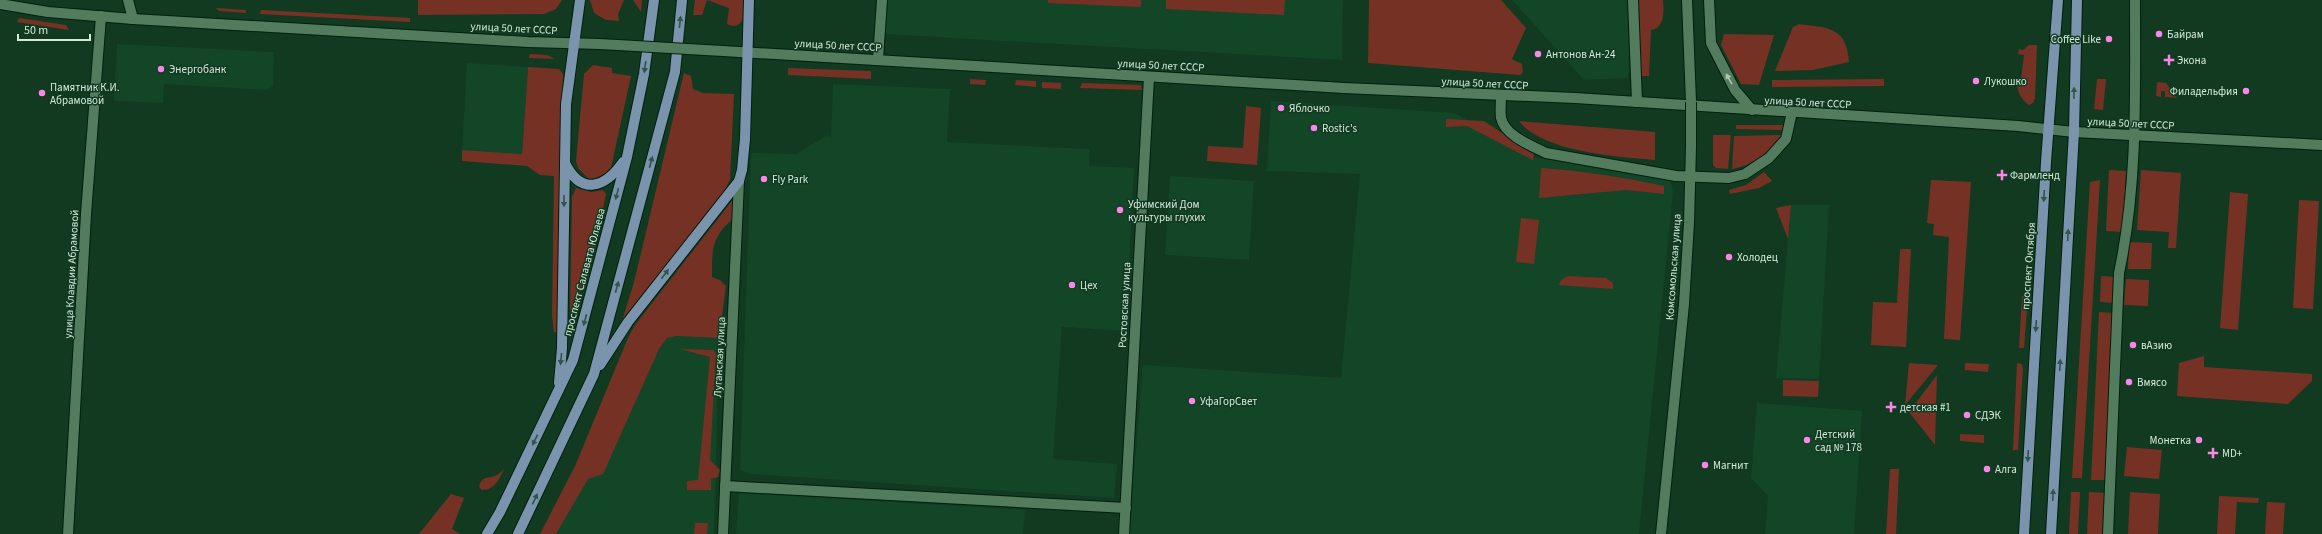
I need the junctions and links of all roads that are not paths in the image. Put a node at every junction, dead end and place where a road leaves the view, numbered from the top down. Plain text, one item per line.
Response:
1 (128, 0) edge
2 (580, 0) edge
3 (654, 0) edge
4 (682, 0) edge
5 (749, 0) edge
6 (882, 0) edge
7 (1633, 0) edge
8 (1687, 0) edge
9 (1709, 0) edge
10 (2058, 0) edge
11 (2077, 0) edge
12 (2135, 0) edge
13 (0, 4) edge
14 (101, 16) junction
15 (133, 19) junction
16 (573, 42) junction
17 (748, 52) junction
18 (878, 59) junction
19 (1149, 77) junction
20 (1501, 96) junction
21 (1637, 102) junction
22 (1752, 110) junction
23 (1792, 112) junction
24 (2048, 129) junction
25 (2074, 132) junction
26 (2134, 135) junction
27 (2322, 145) edge
28 (627, 157) junction
29 (565, 162) junction
30 (1690, 178) junction
31 (739, 181) junction
32 (594, 374) junction
33 (559, 390) junction
34 (725, 486) junction
35 (1126, 508) junction
36 (68, 534) edge
37 (487, 534) edge
38 (518, 534) edge
39 (723, 534) edge
40 (1124, 534) edge
41 (1661, 534) edge
42 (2024, 534) edge
43 (2051, 534) edge
44 (2108, 534) edge

1 - 15 main road
2 - 16 main road
3 -> 28 main road, проспект Салавата Юлаева
32 -> 4 main road
5 - 17 main road
6 - 18 main road
7 - 21 main road
8 - 30 main road, Комсомольская улица, bridge
22 -> 9 main road
10 - 24 main road, проспект Октября
25 -> 11 main road
12 - 26 main road
13 - 14 main road, улица 50 лет СССР
14 - 15 main road, улица 50 лет СССР
14 - 36 main road, улица Клавдии Абрамовой
15 - 16 main road, улица 50 лет СССР
16 - 17 main road, улица 50 лет СССР, bridge
16 - 29 main road
17 - 18 main road, улица 50 лет СССР
17 - 31 main road
18 - 19 main road, улица 50 лет СССР
19 - 20 main road, улица 50 лет СССР
19 - 35 main road, Ростовская улица
20 - 21 main road, улица 50 лет СССР
20 - 30 main road
21 - 22 main road, улица 50 лет СССР
22 - 23 main road, улица 50 лет СССР
23 - 24 main road, улица 50 лет СССР
23 - 30 main road
24 - 25 main road, улица 50 лет СССР
24 -> 42 main road, проспект Октября
25 - 26 main road, улица 50 лет СССР
43 -> 25 main road
26 - 27 main road, улица 50 лет СССР
26 - 44 main road
28 - 29 main road
28 -> 33 main road, проспект Салавата Юлаева
29 -> 33 main road
30 - 41 main road, Комсомольская улица
32 -> 31 main road
31 - 34 main road, Луганская улица
38 -> 32 main road
33 -> 37 main road, проспект Салавата Юлаева
34 - 35 main road
34 - 39 main road, Луганская улица
35 - 40 main road, Ростовская улица

